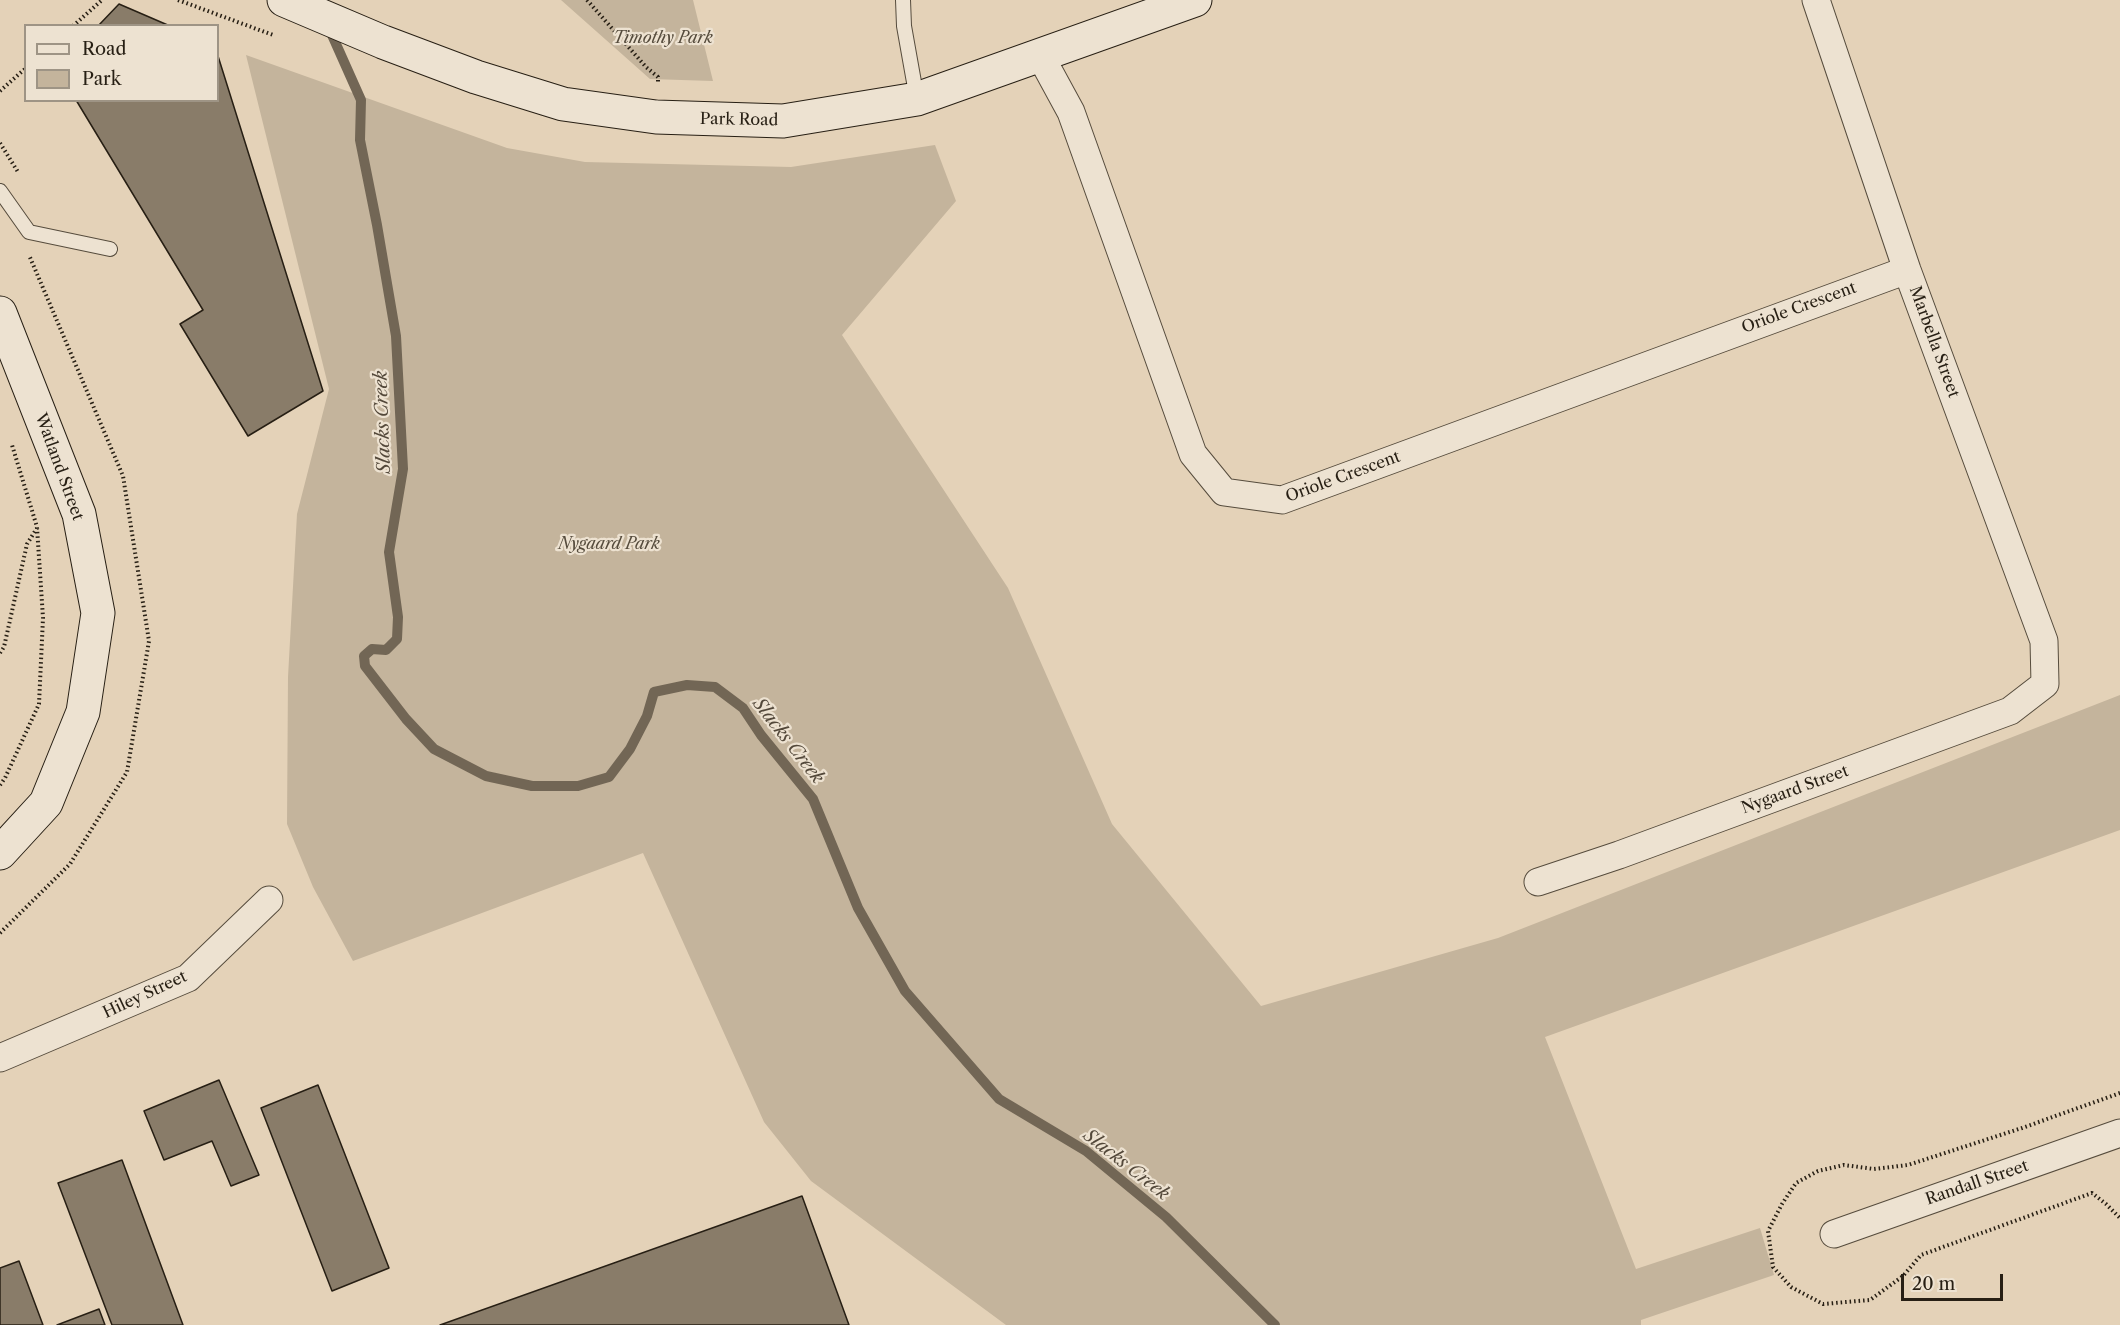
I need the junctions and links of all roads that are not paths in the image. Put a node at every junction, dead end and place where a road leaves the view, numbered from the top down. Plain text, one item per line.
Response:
1 (284, 0) edge
2 (903, 0) edge
3 (1195, 0) edge
4 (1816, 0) edge
5 (1040, 55) junction
6 (917, 99) junction
7 (0, 191) edge
8 (110, 249) dead end
9 (1907, 270) junction
10 (0, 313) edge
11 (2044, 684) joint
12 (0, 853) edge
13 (1538, 882) dead end
14 (269, 900) dead end
15 (0, 1058) edge
16 (2120, 1133) edge
17 (1833, 1234) dead end

1 - 6 street, Park Road
2 - 6 lane
3 - 5 street, Park Road
4 - 9 street, Marbella Street
5 - 6 street, Park Road
5 - 9 street, Oriole Crescent
7 - 8 lane
9 - 11 street, Marbella Street
10 - 12 street, Watland Street
11 - 13 street, Nygaard Street
14 - 15 street, Hiley Street
16 - 17 street, Randall Street

